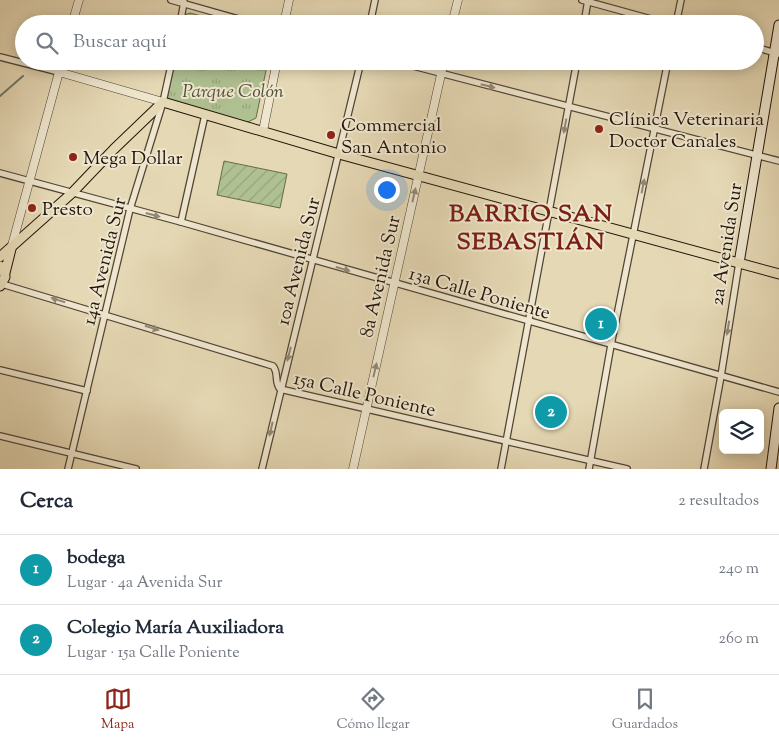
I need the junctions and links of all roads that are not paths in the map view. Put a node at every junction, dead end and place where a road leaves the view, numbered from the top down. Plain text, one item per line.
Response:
1 (79, 0) edge
2 (171, 0) edge
3 (289, 0) edge
4 (376, 0) edge
5 (458, 0) edge
6 (680, 0) edge
7 (586, 1) edge
8 (184, 2) edge
9 (75, 15) edge
10 (182, 15) edge
11 (227, 15) edge
12 (286, 15) edge
13 (372, 15) edge
14 (454, 15) edge
15 (585, 15) edge
16 (637, 15) edge
17 (678, 15) edge
18 (779, 25) edge
19 (776, 53) edge
20 (0, 57) edge
21 (15, 61) edge
22 (51, 70) edge
23 (170, 70) edge
24 (274, 70) edge
25 (359, 70) edge
26 (427, 70) edge
27 (442, 70) edge
28 (575, 70) edge
29 (666, 70) edge
30 (59, 72) junction
31 (441, 74) junction
32 (163, 102) junction
33 (569, 107) junction
34 (205, 115) junction
35 (654, 129) junction
36 (262, 131) junction
37 (339, 154) junction
38 (756, 155) junction
39 (779, 161) edge
40 (0, 174) edge
41 (419, 175) junction
42 (28, 181) junction
43 (72, 193) junction
44 (130, 209) junction
45 (550, 210) junction
46 (181, 222) junction
47 (633, 234) junction
48 (11, 249) junction
49 (0, 257) edge
50 (312, 260) junction
51 (738, 262) junction
52 (3, 270) edge
53 (779, 274) edge
54 (394, 284) junction
55 (1, 285) edge
56 (105, 314) junction
57 (529, 322) junction
58 (612, 345) junction
59 (0, 370) edge
60 (721, 376) junction
61 (280, 389) junction
62 (87, 392) junction
63 (779, 392) edge
64 (779, 408) edge
65 (366, 409) junction
66 (0, 436) edge
67 (506, 440) junction
68 (72, 453) junction
69 (591, 460) junction
70 (68, 469) edge
71 (136, 469) edge
72 (262, 469) edge
73 (353, 469) edge
74 (501, 469) edge
75 (589, 469) edge
76 (627, 469) edge
77 (704, 469) edge
78 (771, 469) edge

1 - 9 street
2 - 8 street
3 - 12 street
4 - 13 street
5 - 14 street
6 - 17 street
7 - 15 street
7 - 16 street
8 - 10 street
8 - 11 street
18 - 19 main road, 2a Avenida Sur
19 - 38 main road, 2a Avenida Sur
20 - 21 street
22 - 30 street
23 - 32 street, 14a Avenida Sur
24 - 36 street
25 - 37 street, 10a Avenida Sur
26 - 31 street
27 - 31 street, 8a Avenida Sur
28 - 33 street
29 - 35 street
30 - 32 street
30 - 42 street
31 -> 33 street
31 - 41 street, 8a Avenida Sur
32 - 34 main road
32 - 43 main road
32 - 44 street, 14a Avenida Sur
33 - 35 street
33 -> 45 street
34 - 36 main road
34 - 46 street
35 - 38 street
47 -> 35 street
36 - 37 main road
37 - 41 main road
37 - 50 street, 10a Avenida Sur
38 - 39 street
38 - 51 main road, 2a Avenida Sur
40 - 42 street, 13a Calle Poniente
41 - 45 main road
54 -> 41 street, 8a Avenida Sur
42 - 43 street, 13a Calle Poniente
42 - 48 street
43 - 44 street, 13a Calle Poniente
43 - 48 main road
44 -> 46 street, 13a Calle Poniente
44 - 56 street, 14a Avenida Sur
45 - 47 main road
45 - 57 street
46 - 50 street, 13a Calle Poniente
47 - 51 main road
47 - 58 street
48 - 49 main road
48 - 52 main road
50 -> 54 street, 13a Calle Poniente
50 -> 61 street, 10a Avenida Sur
51 - 53 main road
51 -> 60 street, 2a Avenida Sur
52 - 55 main road
54 - 57 street, 13a Calle Poniente
65 -> 54 street, 8a Avenida Sur
56 -> 55 street, 15a Calle Poniente
56 -> 61 street, 15a Calle Poniente
56 - 62 street, 14a Avenida Sur
57 - 58 street, 13a Calle Poniente
57 - 67 street
58 - 60 street, 13a Calle Poniente
58 - 69 street
59 - 62 street
60 - 63 street, 13a Calle Poniente
60 - 77 street, 2a Avenida Sur
61 - 65 street, 15a Calle Poniente
61 -> 72 street, 10a Avenida Sur
62 - 68 street, 14a Avenida Sur
64 - 78 main road
65 - 67 street, 15a Calle Poniente
65 - 73 street, 8a Avenida Sur
66 - 68 street
67 - 69 street, 15a Calle Poniente
67 - 74 street
68 - 70 street, 14a Avenida Sur
68 - 71 street
69 - 75 street
69 - 76 street, 15a Calle Poniente

